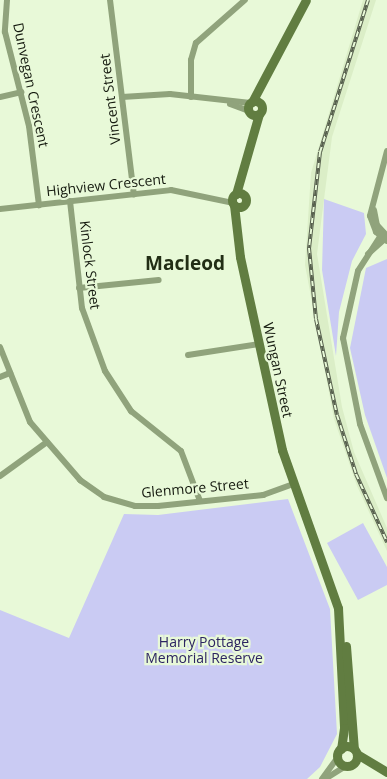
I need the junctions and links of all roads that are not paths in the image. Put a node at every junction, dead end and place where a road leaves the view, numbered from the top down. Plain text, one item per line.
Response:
1 (7, 0) edge
2 (110, 0) edge
3 (246, 0) edge
4 (306, 0) edge
5 (254, 4) dead end
6 (20, 92) junction
7 (0, 97) edge
8 (122, 97) junction
9 (191, 97) junction
10 (253, 108) junction
11 (387, 151) edge
12 (134, 195) junction
13 (237, 200) junction
14 (70, 201) junction
15 (39, 205) junction
16 (0, 209) edge
17 (385, 237) edge
18 (159, 280) dead end
19 (79, 288) junction
20 (259, 344) junction
21 (0, 347) edge
22 (188, 355) dead end
23 (10, 374) junction
24 (0, 377) edge
25 (47, 442) junction
26 (0, 476) edge
27 (294, 484) junction
28 (387, 498) edge
29 (200, 502) junction
30 (304, 511) junction
31 (356, 751) junction
32 (339, 753) junction
33 (350, 765) junction
34 (387, 773) edge
35 (323, 779) edge

1 - 6 street, Dunvegan Crescent
2 - 8 street, Vincent Street
3 - 5 street
3 - 9 street
4 - 10 street, Wungan Street
6 - 7 street
6 - 15 street, Dunvegan Crescent
8 - 9 street
8 - 12 street, Vincent Street
9 - 10 street
10 - 13 street, Wungan Street
11 - 17 street
12 - 13 street, Highview Crescent
12 - 14 street, Highview Crescent
13 - 20 street, Wungan Street
14 - 15 street, Highview Crescent
14 - 19 street, Kinlock Street
15 - 16 street, Highview Crescent
17 - 28 street
18 - 19 street
19 - 29 street, Kinlock Street
20 - 22 street
20 - 27 street, Wungan Street
21 - 23 street, Glenmore Street
23 - 24 street
23 - 25 street, Glenmore Street
25 - 26 street
25 - 29 street, Glenmore Street
27 - 29 street, Glenmore Street
27 - 30 street, Wungan Street
30 - 31 street, Wungan Street
30 - 32 street, Wungan Street
31 - 32 street
31 - 33 street
31 - 34 street
32 - 33 street
32 - 35 street
33 - 34 street
33 - 35 street

